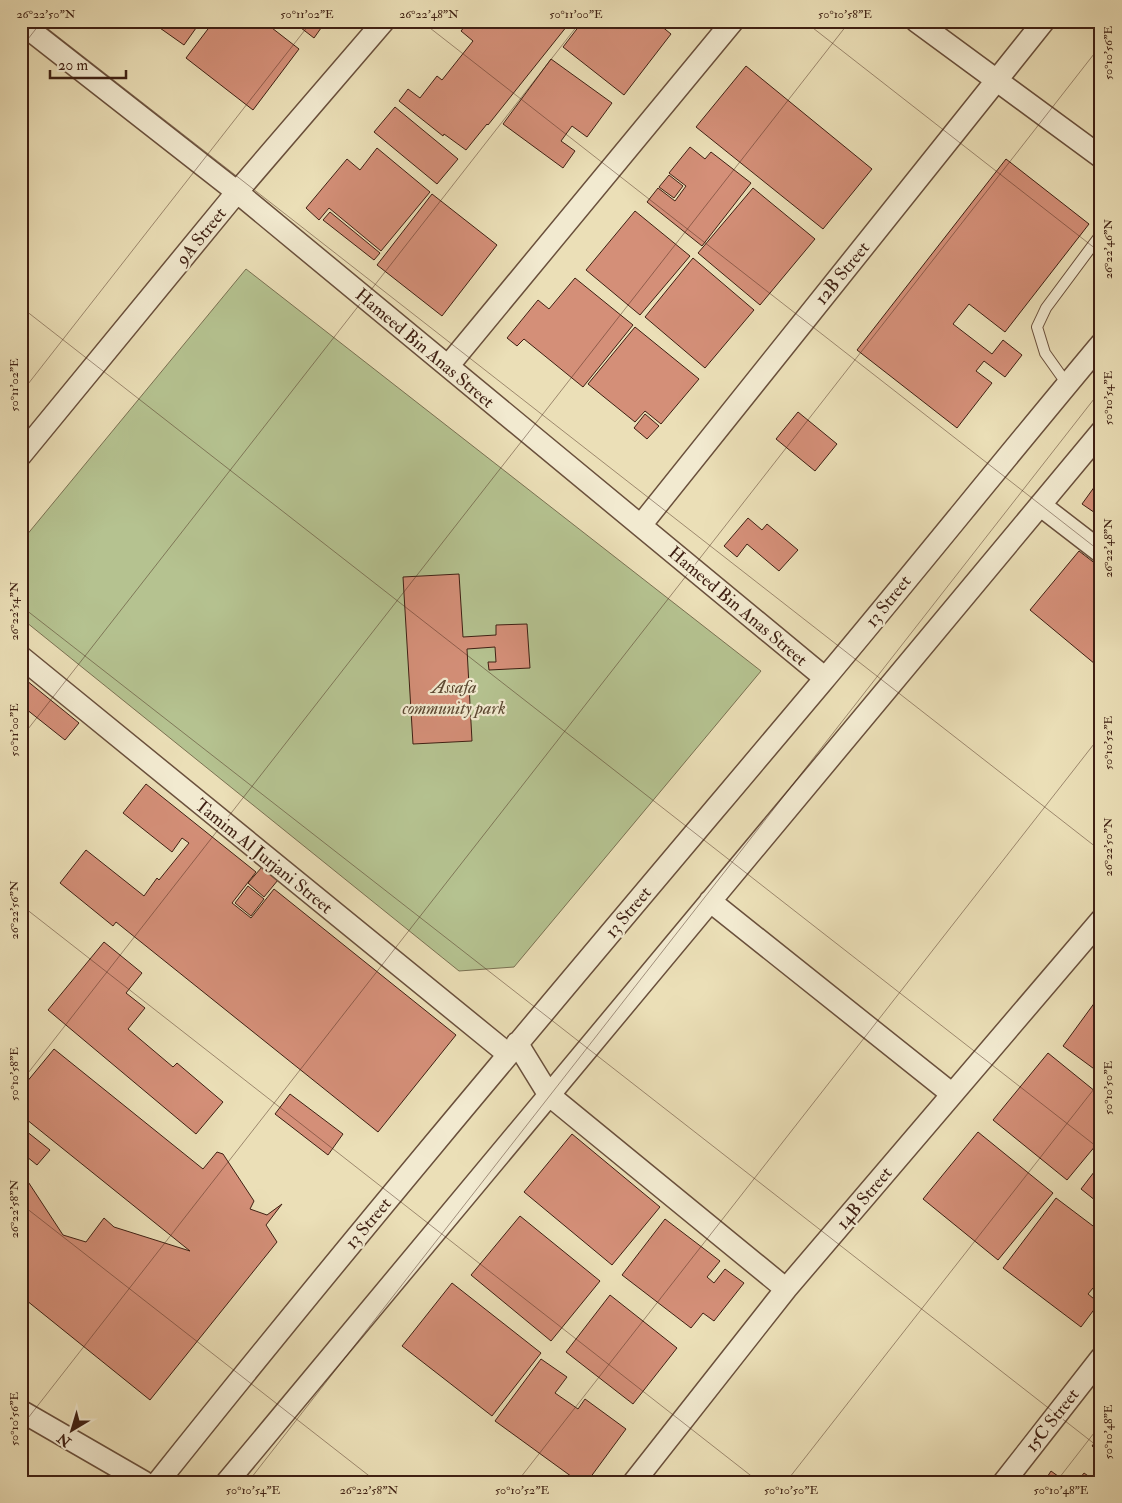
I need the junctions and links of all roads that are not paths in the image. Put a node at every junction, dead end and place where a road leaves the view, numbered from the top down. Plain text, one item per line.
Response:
1 (384, 21) edge
2 (733, 21) edge
3 (916, 21) edge
4 (1044, 21) edge
5 (21, 23) edge
6 (996, 80) junction
7 (1101, 157) edge
8 (237, 192) junction
9 (1101, 234) edge
10 (1101, 344) edge
11 (448, 366) junction
12 (1067, 384) junction
13 (1101, 432) edge
14 (21, 455) edge
15 (1040, 505) junction
16 (640, 526) junction
17 (1101, 552) edge
18 (21, 658) edge
19 (825, 678) junction
20 (710, 900) junction
21 (1099, 924) edge
22 (512, 1049) junction
23 (952, 1094) junction
24 (549, 1095) junction
25 (786, 1289) junction
26 (1099, 1363) edge
27 (21, 1411) edge
28 (640, 1480) edge
29 (144, 1482) edge
30 (158, 1482) edge
31 (227, 1482) edge
32 (1004, 1482) edge

1 - 8 street, 9A Street
2 - 11 street
3 - 6 street
4 - 6 street, 12B Street
5 - 8 street, Hameed Bin Anas Street
6 - 7 street
6 - 16 street, 12B Street
8 - 11 street, Hameed Bin Anas Street
8 - 14 street, 9A Street
9 - 12 lane
10 - 12 street, 13 Street
11 - 16 street, Hameed Bin Anas Street
12 - 19 street, 13 Street
13 - 15 street
15 - 17 street
15 - 20 street
16 - 19 street, Hameed Bin Anas Street
18 - 22 street, Tamim Al Jurjani Street
19 - 22 street, 13 Street
20 - 23 street
20 - 24 street
21 - 23 street, 14B Street
22 - 24 street, Tamim Al Jurjani Street
22 - 30 street, 13 Street
23 - 25 street, 14B Street
24 - 25 street, Tamim Al Jurjani Street
24 - 31 street
25 - 28 street, 14B Street
26 - 32 street, 15C Street
27 - 29 street

